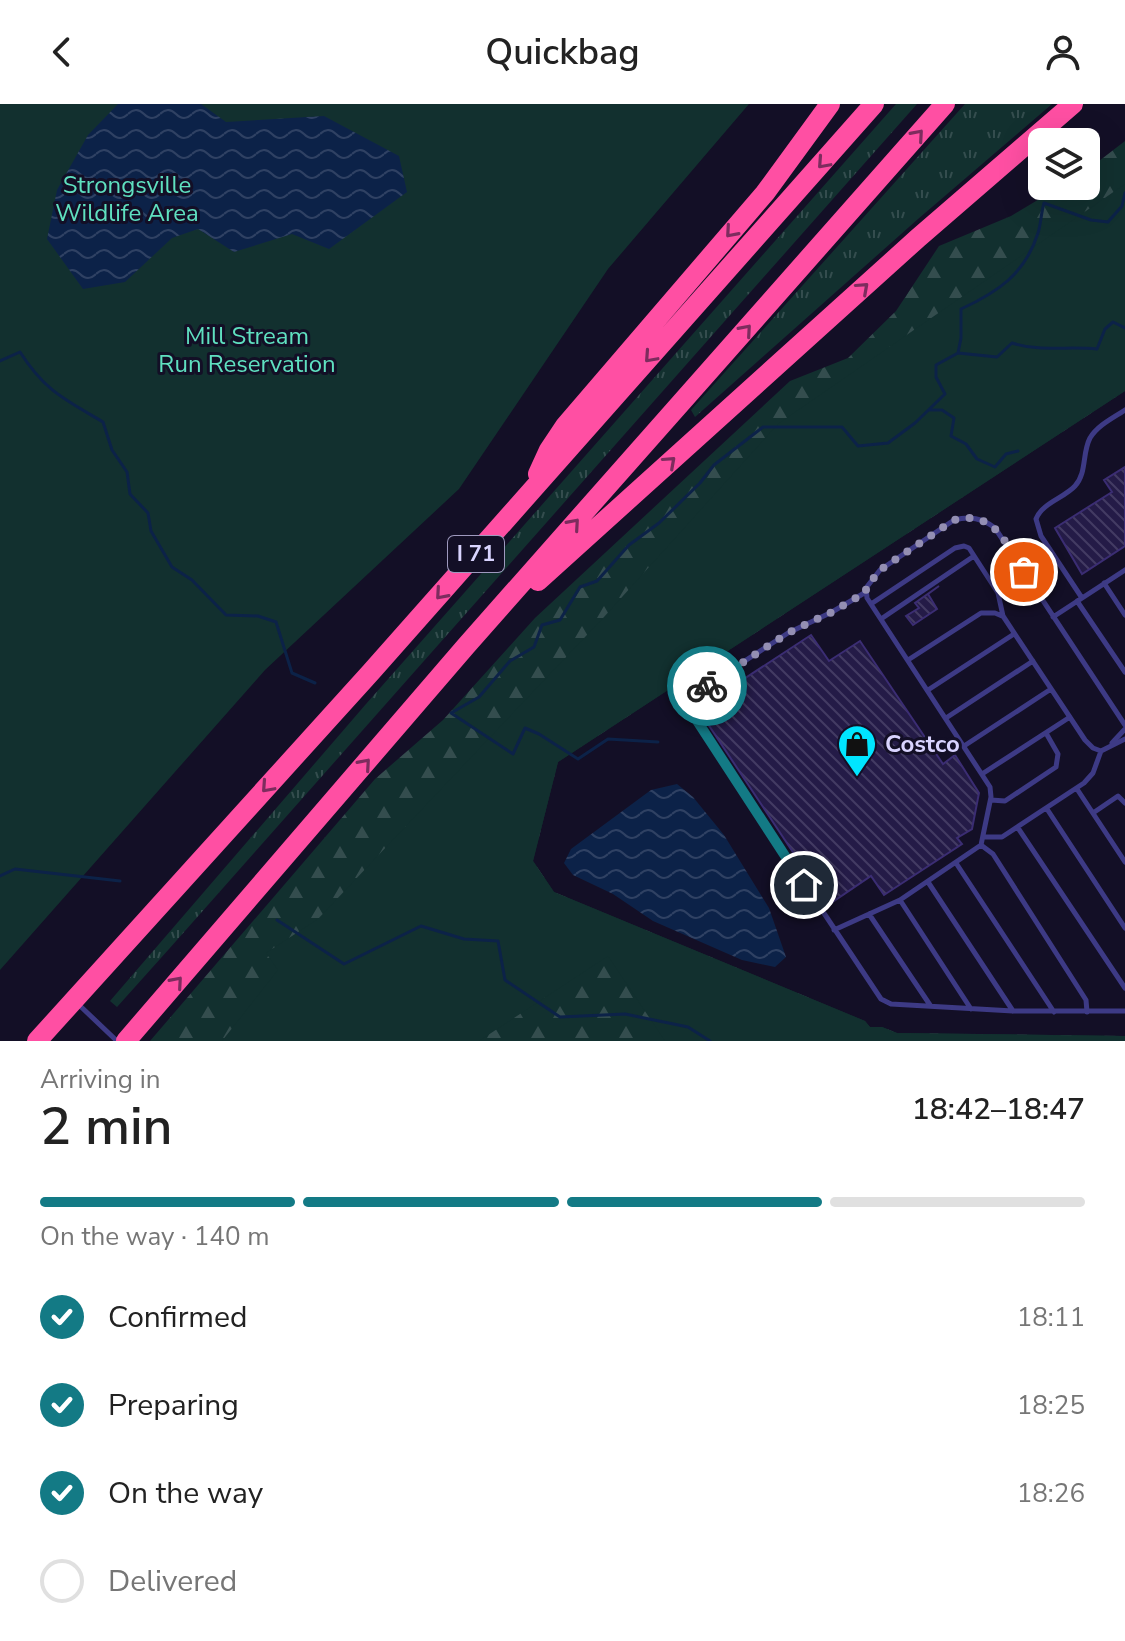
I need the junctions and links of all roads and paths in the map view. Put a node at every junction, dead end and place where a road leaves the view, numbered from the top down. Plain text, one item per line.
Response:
1 (830, 104) edge
2 (874, 104) edge
3 (945, 104) edge
4 (1073, 104) edge
5 (1125, 410) edge
6 (528, 495) junction
7 (974, 556) junction
8 (1125, 570) edge
9 (1104, 583) junction
10 (866, 592) junction
11 (1080, 599) junction
12 (871, 604) junction
13 (1125, 615) edge
14 (1003, 616) junction
15 (1053, 617) junction
16 (881, 619) junction
17 (1014, 634) junction
18 (466, 646) junction
19 (908, 660) junction
20 (1033, 661) junction
21 (1125, 672) edge
22 (1051, 689) junction
23 (927, 690) junction
24 (1070, 717) junction
25 (946, 718) junction
26 (1125, 727) edge
27 (1046, 733) junction
28 (1125, 739) edge
29 (964, 746) junction
30 (1109, 746) junction
31 (1101, 751) junction
32 (982, 774) junction
33 (1077, 789) junction
34 (991, 800) junction
35 (1125, 803) edge
36 (1047, 809) junction
37 (1093, 813) junction
38 (1018, 828) junction
39 (983, 837) junction
40 (981, 845) junction
41 (1125, 862) edge
42 (956, 863) junction
43 (928, 882) junction
44 (900, 900) junction
45 (869, 914) junction
46 (1125, 928) edge
47 (834, 930) junction
48 (1125, 988) edge
49 (74, 1000) junction
50 (931, 1006) junction
51 (971, 1009) junction
52 (1013, 1011) junction
53 (1125, 1011) edge
54 (1054, 1012) junction
55 (1087, 1012) junction
56 (37, 1041) edge
57 (117, 1041) edge
58 (126, 1041) edge

1 -> 6 highway
2 -> 6 highway, I 71
18 -> 3 highway, I 71
18 -> 4 highway
5 - 11 lane
6 -> 49 highway, I 71
7 - 12 lane
7 - 14 lane
7 - 16 lane
8 - 9 lane
9 - 11 lane
9 - 13 lane
10 - 12 lane
10 - 15 lane
10 - 47 lane
11 - 15 lane
11 - 21 lane
12 - 16 lane
14 - 17 lane
14 - 19 lane
15 - 26 lane
16 - 19 lane
17 - 20 lane
17 - 23 lane
58 -> 18 highway, I 71
19 - 23 lane
20 - 22 lane
20 - 25 lane
22 - 24 lane
22 - 29 lane
23 - 25 lane
24 - 27 lane
24 - 31 lane
25 - 29 lane
26 - 30 lane
27 - 32 lane
27 - 34 lane
28 - 30 lane
29 - 32 lane
30 - 31 lane
31 - 33 lane
32 - 34 lane
33 - 36 lane
33 - 37 lane
34 - 39 lane
35 - 37 lane
36 - 38 lane
36 - 46 lane
37 - 41 lane
38 - 39 lane
38 - 48 lane
39 - 40 lane
40 - 42 lane
40 - 55 lane
42 - 43 lane
42 - 54 lane
43 - 44 lane
43 - 52 lane
44 - 45 lane
44 - 51 lane
45 - 47 lane
45 - 50 lane
47 - 50 lane
49 - 56 highway, I 71
49 - 57 lane
50 - 51 lane
51 - 52 lane
52 - 54 lane
53 - 55 lane
54 - 55 lane

